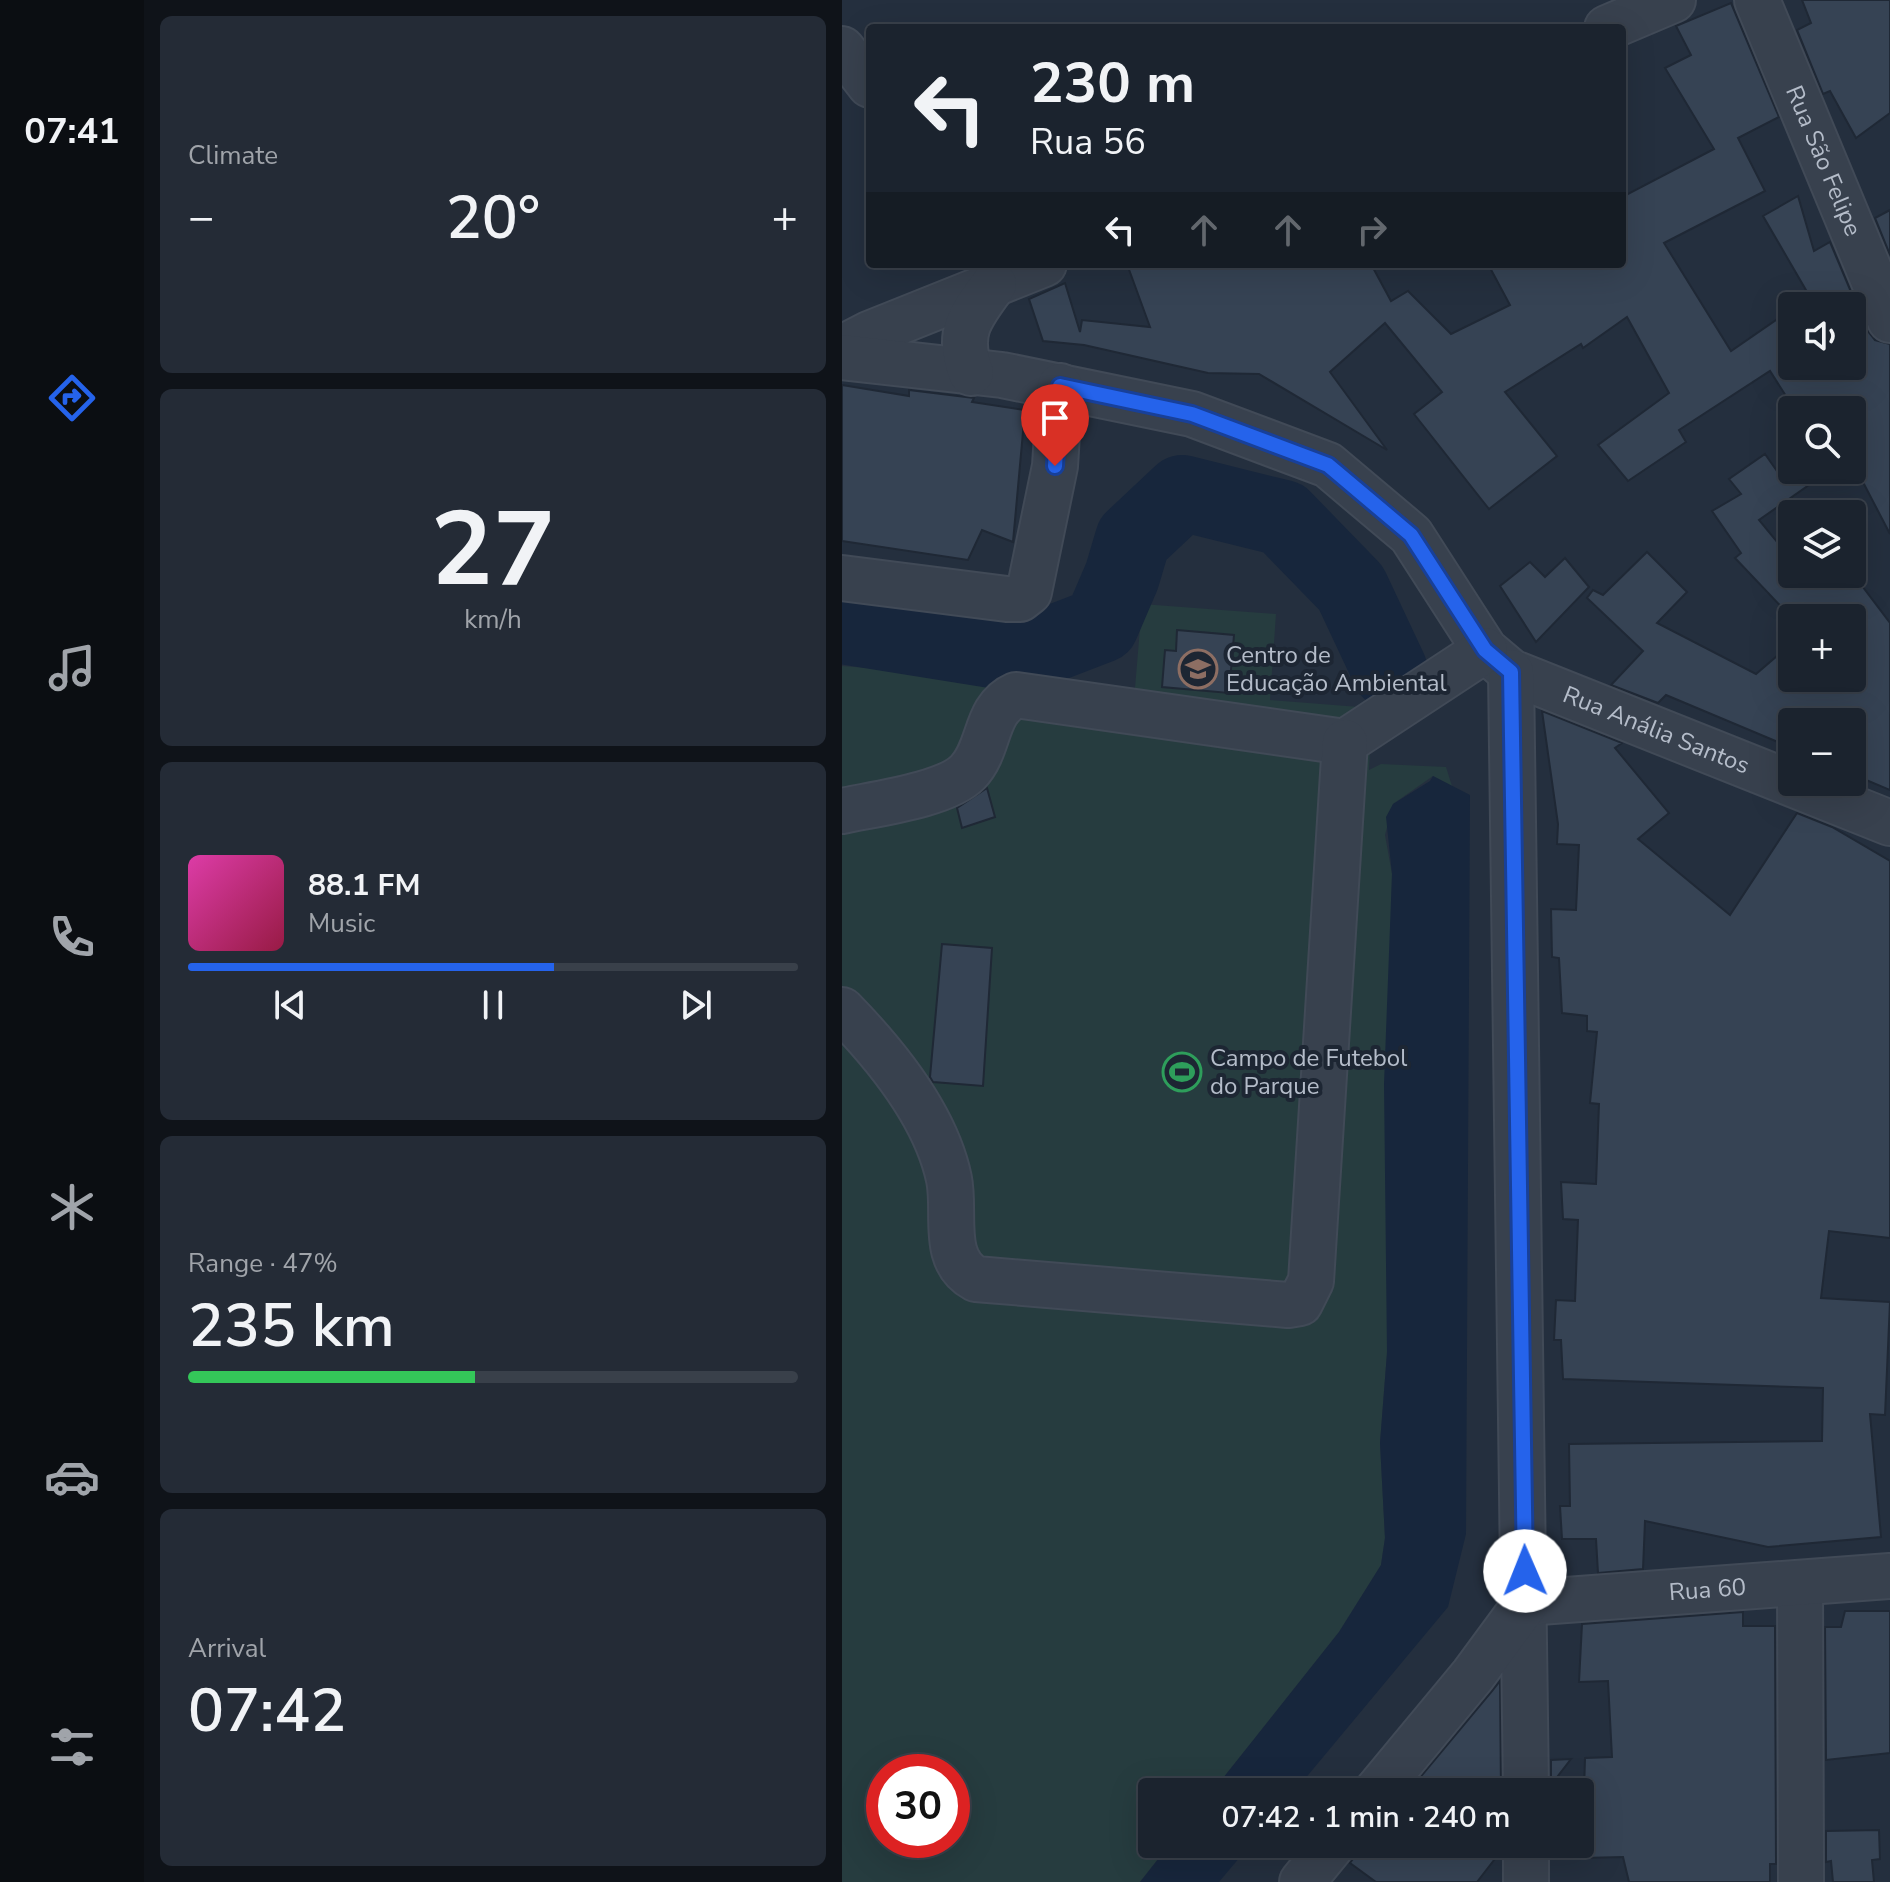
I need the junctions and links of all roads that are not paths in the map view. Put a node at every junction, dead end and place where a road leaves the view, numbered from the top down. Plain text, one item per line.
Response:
1 (1673, 0) edge
2 (1757, 0) edge
3 (1616, 24) edge
4 (842, 49) edge
5 (866, 80) edge
6 (1018, 272) edge
7 (1890, 320) edge
8 (842, 348) edge
9 (842, 357) edge
10 (971, 373) junction
11 (1060, 386) junction
12 (842, 578) edge
13 (1498, 661) junction
14 (1345, 742) junction
15 (842, 811) edge
16 (1890, 823) edge
17 (842, 1010) edge
18 (1890, 1576) edge
19 (1800, 1585) junction
20 (1526, 1603) junction
21 (1388, 1778) edge
22 (1526, 1778) edge
23 (1322, 1858) edge
24 (1526, 1858) edge
25 (1302, 1882) edge
26 (1526, 1882) edge
27 (1801, 1882) edge

1 - 3 street
2 - 7 street, Rua São Felipe
4 - 5 street
6 - 8 street
6 - 10 street
9 - 10 street
10 - 11 street
11 - 12 street
11 - 13 street
13 - 14 street
13 - 16 street, Rua Anália Santos
13 - 20 street
14 - 15 street
14 - 17 street
18 - 19 street, Rua 60
19 - 20 street, Rua 60
19 - 27 street
20 - 21 street
20 - 22 street
23 - 25 street
24 - 26 street

